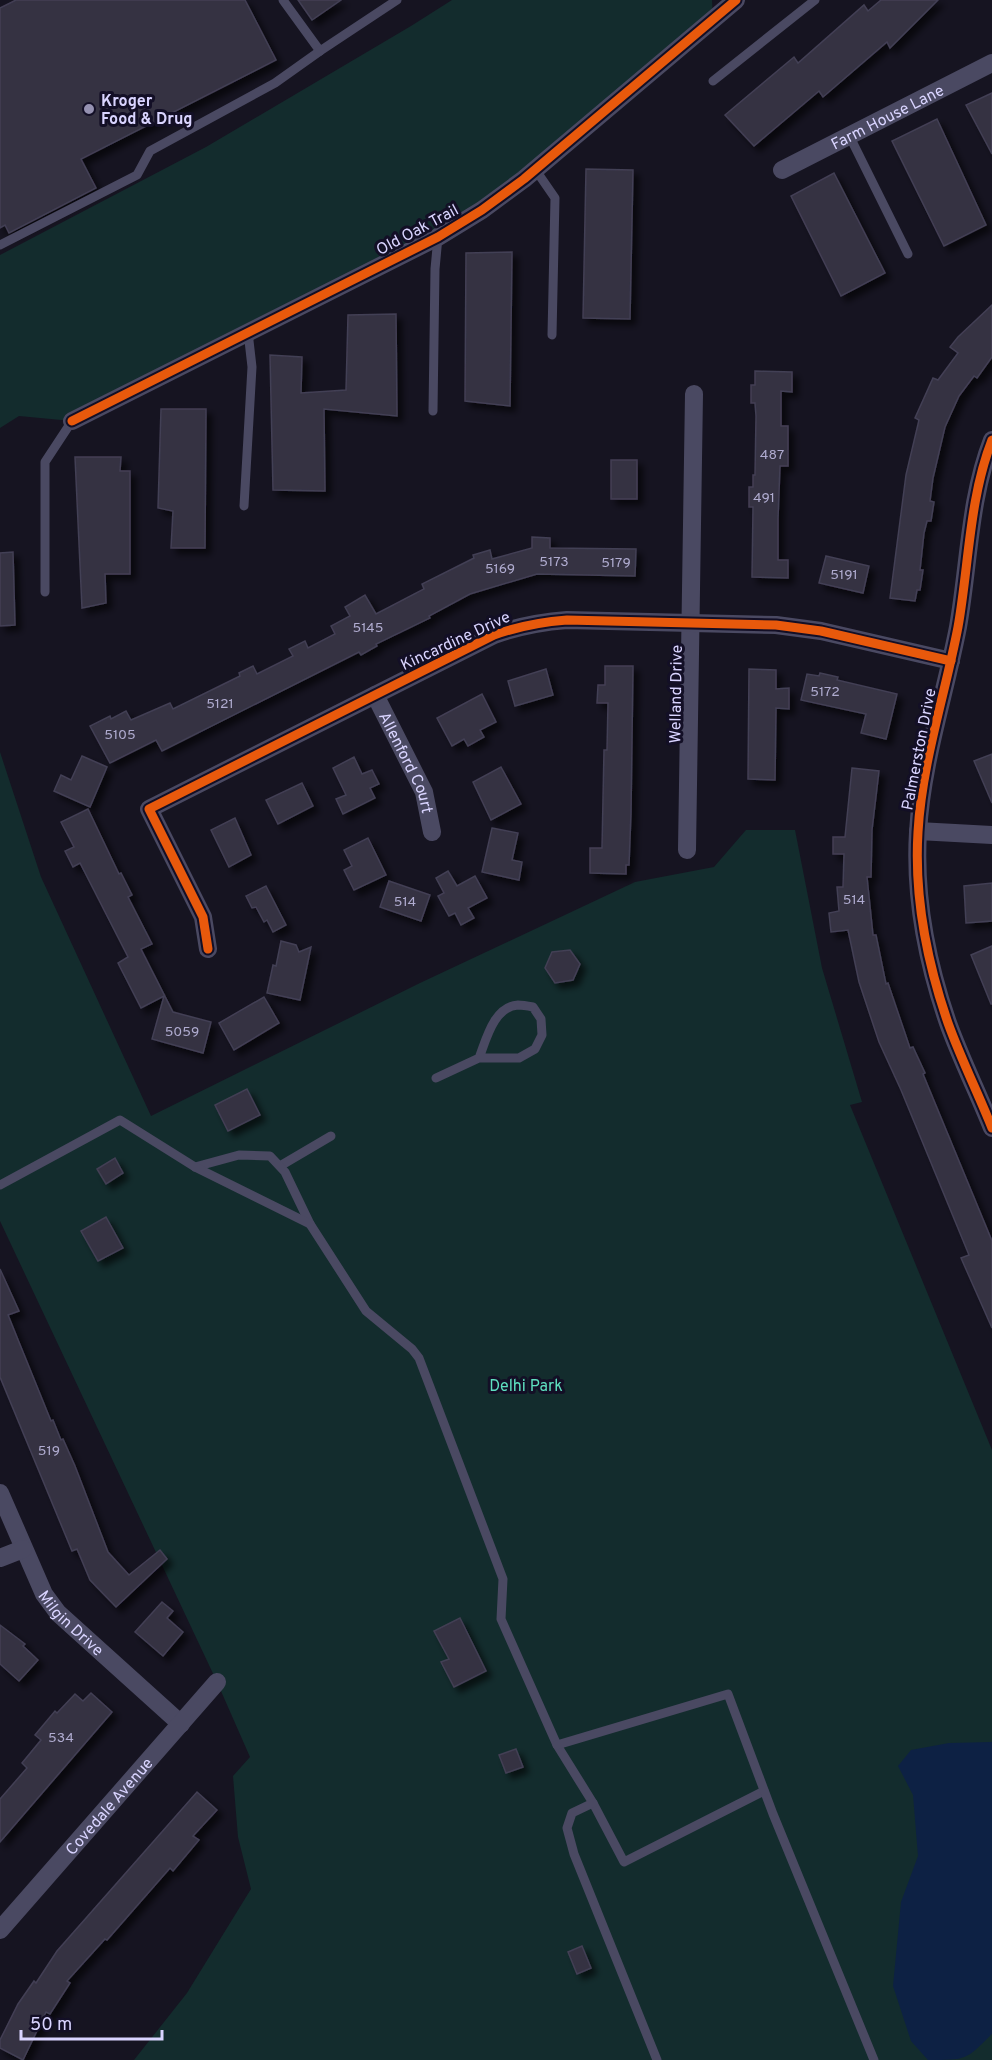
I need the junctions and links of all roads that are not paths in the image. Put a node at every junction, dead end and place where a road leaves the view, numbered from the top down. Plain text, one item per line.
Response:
1 (283, 0) edge
2 (397, 0) edge
3 (736, 0) edge
4 (815, 0) edge
5 (320, 51) junction
6 (992, 63) edge
7 (713, 81) dead end
8 (849, 135) junction
9 (535, 170) junction
10 (782, 170) dead end
11 (438, 237) junction
12 (0, 245) edge
13 (908, 254) dead end
14 (248, 332) junction
15 (552, 335) dead end
16 (694, 394) dead end
17 (433, 411) dead end
18 (72, 421) joint
19 (992, 440) edge
20 (986, 473) edge
21 (244, 506) dead end
22 (45, 592) dead end
23 (692, 623) junction
24 (951, 661) junction
25 (375, 695) junction
26 (918, 831) junction
27 (432, 832) dead end
28 (992, 835) edge
29 (687, 850) dead end
30 (208, 949) dead end
31 (478, 1058) junction
32 (436, 1078) dead end
33 (991, 1124) edge
34 (331, 1136) dead end
35 (280, 1166) junction
36 (195, 1167) junction
37 (0, 1185) edge
38 (310, 1224) junction
39 (0, 1493) edge
40 (23, 1549) junction
41 (0, 1558) edge
42 (217, 1682) dead end
43 (181, 1724) junction
44 (557, 1745) junction
45 (764, 1791) junction
46 (593, 1803) junction
47 (0, 1930) edge
48 (657, 2060) edge
49 (874, 2060) edge

1 - 5 lane
2 - 5 lane
3 - 9 street, Old Oak Trail
4 - 7 lane
5 - 12 lane
6 - 8 street, Farm House Lane
8 - 10 street, Farm House Lane
8 - 13 lane
9 - 11 street, Old Oak Trail
9 - 15 lane
11 - 14 street, Old Oak Trail
11 - 17 lane
14 - 18 street, Old Oak Trail
14 - 21 lane
16 - 23 street, Welland Drive
18 - 22 lane
19 - 20 street, Palmerston Drive
20 - 24 street, Palmerston Drive
23 - 24 street, Kincardine Drive
23 - 25 street, Kincardine Drive
23 - 29 street, Welland Drive
24 - 26 street, Palmerston Drive
25 - 27 street, Allenford Court
25 - 30 street, Kincardine Drive
26 - 28 street
26 - 33 street, Palmerston Drive
31 - 31 lane
31 - 32 lane
34 - 35 lane
35 - 36 lane
35 - 38 lane
36 - 37 lane
36 - 38 lane
38 - 44 lane
39 - 40 street, Milgin Drive
40 - 41 street
40 - 43 street, Milgin Drive
42 - 43 street, Covedale Avenue
43 - 47 street, Covedale Avenue
44 - 45 lane
44 - 46 lane
45 - 46 lane
45 - 49 lane
46 - 48 lane

